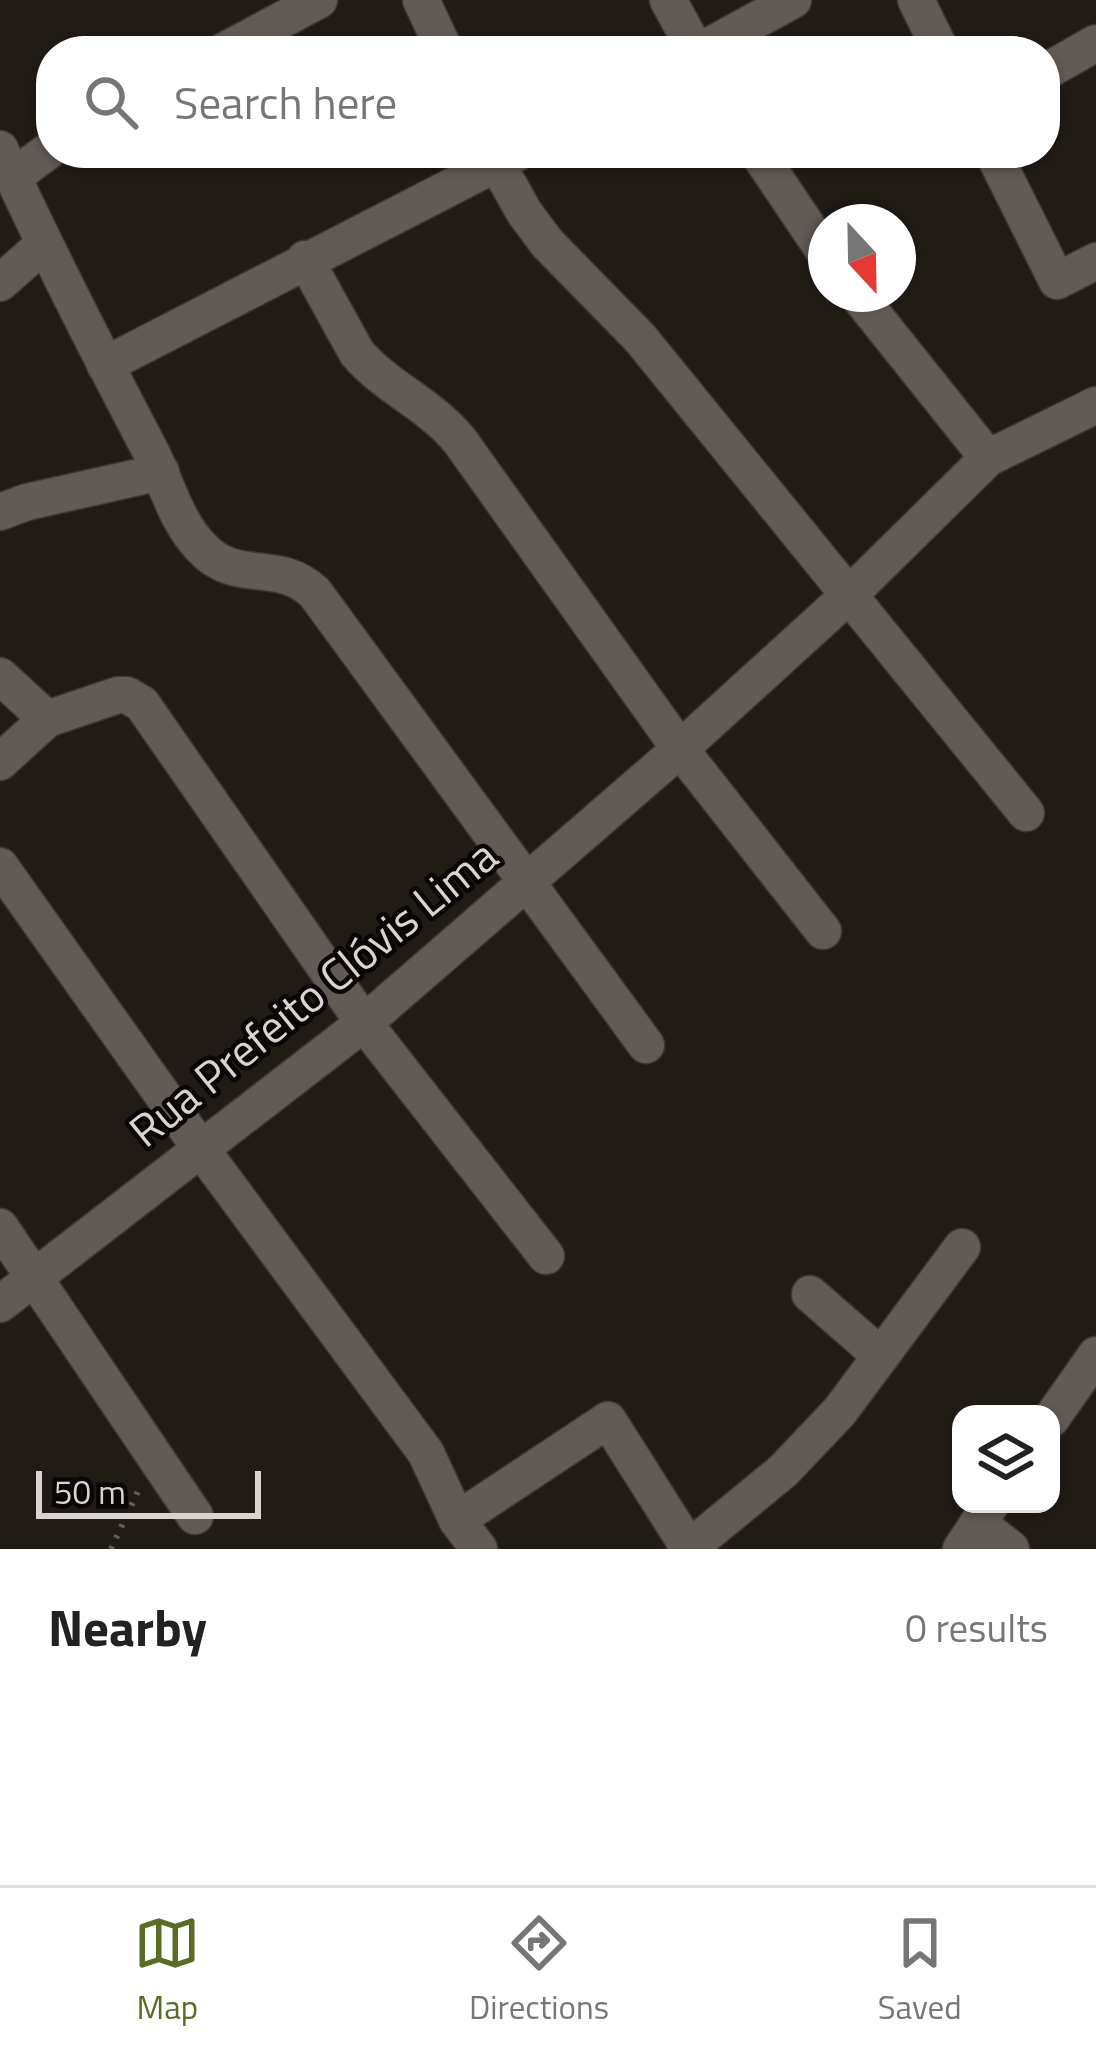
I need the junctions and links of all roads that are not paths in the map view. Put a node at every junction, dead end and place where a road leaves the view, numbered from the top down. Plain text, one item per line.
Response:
1 (319, 0) edge
2 (421, 0) edge
3 (668, 0) edge
4 (793, 0) edge
5 (916, 0) edge
6 (252, 36) edge
7 (438, 36) edge
8 (689, 36) edge
9 (726, 36) edge
10 (934, 36) edge
11 (1096, 43) edge
12 (1060, 63) edge
13 (36, 154) edge
14 (6, 163) edge
15 (481, 168) edge
16 (508, 168) edge
17 (768, 168) edge
18 (1000, 168) edge
19 (808, 227) edge
20 (43, 245) junction
21 (305, 259) junction
22 (1096, 261) edge
23 (0, 283) edge
24 (871, 312) edge
25 (105, 365) junction
26 (1096, 405) edge
27 (988, 458) junction
28 (161, 472) junction
29 (0, 512) edge
30 (849, 595) junction
31 (0, 676) edge
32 (47, 718) junction
33 (680, 749) junction
34 (0, 762) edge
35 (1026, 813) dead end
36 (0, 866) edge
37 (525, 883) junction
38 (823, 931) dead end
39 (364, 1023) junction
40 (646, 1046) dead end
41 (201, 1149) junction
42 (0, 1227) edge
43 (962, 1247) dead end
44 (546, 1256) dead end
45 (36, 1276) junction
46 (810, 1294) dead end
47 (0, 1304) edge
48 (1096, 1355) edge
49 (881, 1356) junction
50 (1060, 1406) edge
51 (195, 1516) dead end
52 (977, 1525) edge
53 (468, 1534) edge
54 (689, 1549) edge
55 (1011, 1549) edge

1 - 6 street
2 - 7 street
3 - 8 street
4 - 9 street
5 - 10 street
11 - 12 street
13 - 14 street
14 - 20 street
15 - 21 street
16 - 30 street
17 - 19 street
18 - 22 street
20 - 23 street
20 - 25 street
21 - 25 street
21 - 33 street
24 - 27 street
25 - 28 street
26 - 27 street, Rua Prefeito Clóvis Lima
27 - 30 street, Rua Prefeito Clóvis Lima
28 - 29 street
28 - 37 street
30 - 33 street, Rua Prefeito Clóvis Lima
30 - 35 street
31 - 32 street
32 - 34 street
32 - 39 street
33 - 37 street, Rua Prefeito Clóvis Lima
33 - 38 street
36 - 41 street
37 - 39 street, Rua Prefeito Clóvis Lima
37 - 40 street
39 - 41 street, Rua Prefeito Clóvis Lima
39 - 44 street
41 - 45 street, Rua Prefeito Clóvis Lima
41 - 53 street
42 - 45 street
43 - 49 street
45 - 47 street, Rua Prefeito Clóvis Lima
45 - 51 street
46 - 49 street
48 - 50 street
49 - 54 street
52 - 55 street
53 - 54 street

